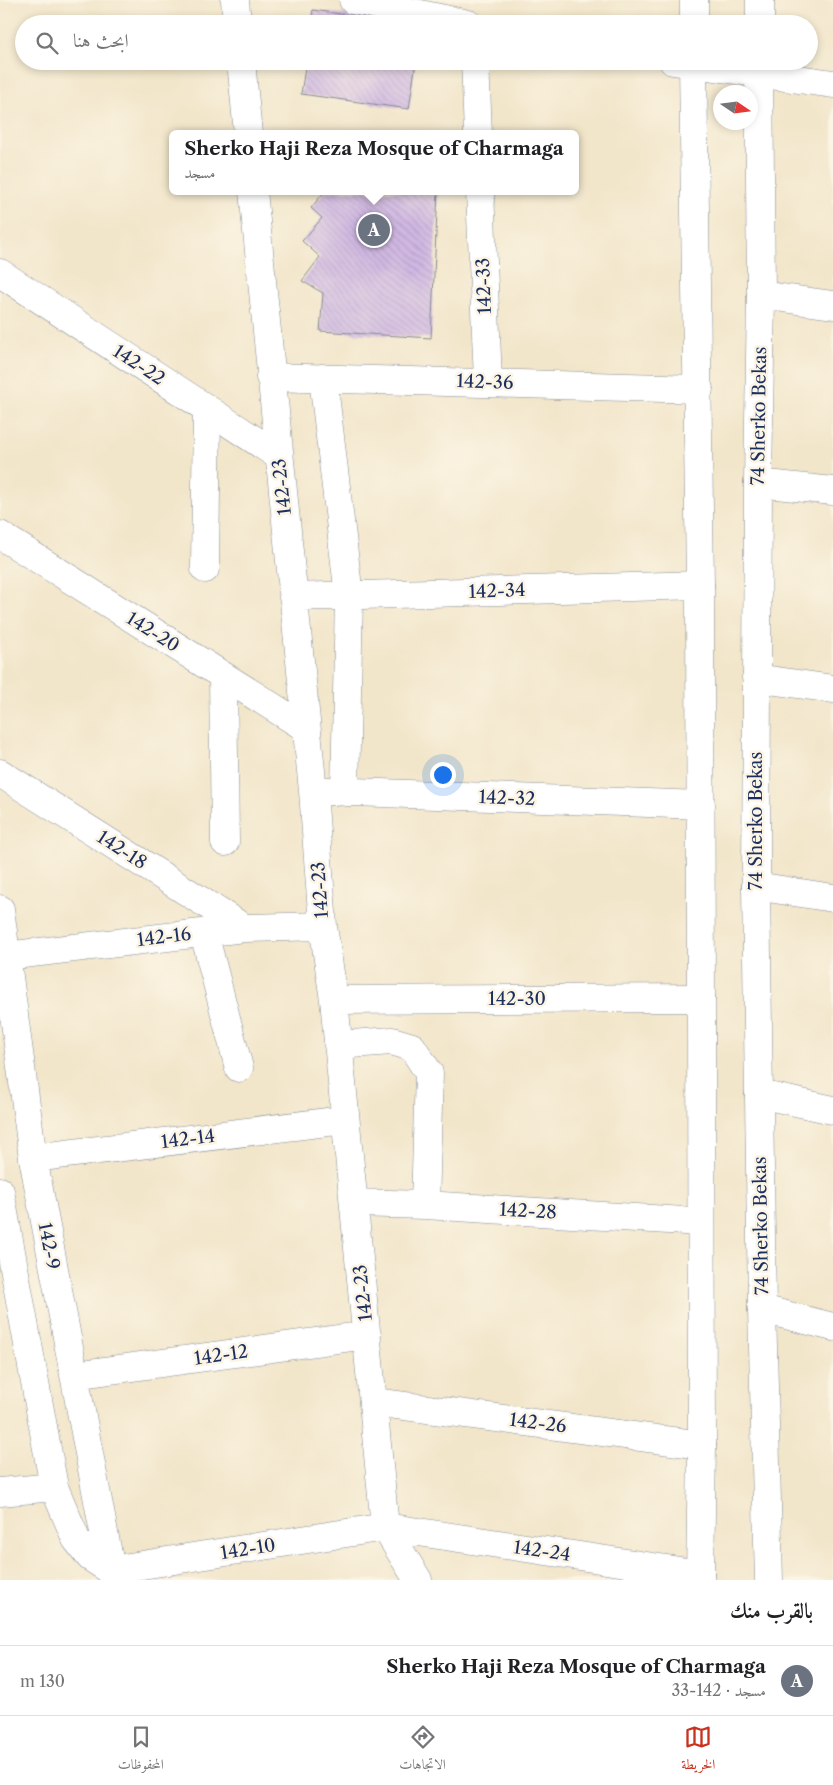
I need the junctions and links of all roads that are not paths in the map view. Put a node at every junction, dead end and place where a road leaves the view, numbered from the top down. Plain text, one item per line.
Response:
1 (235, 0) edge
2 (353, 0) edge
3 (694, 0) edge
4 (760, 0) edge
5 (236, 15) edge
6 (425, 15) edge
7 (694, 15) edge
8 (760, 15) edge
9 (242, 70) edge
10 (475, 70) edge
11 (686, 70) edge
12 (759, 70) edge
13 (768, 70) edge
14 (833, 84) edge
15 (248, 130) edge
16 (478, 130) edge
17 (253, 195) edge
18 (480, 195) edge
19 (0, 273) edge
20 (761, 295) junction
21 (833, 305) edge
22 (270, 376) junction
23 (323, 378) junction
24 (488, 381) junction
25 (699, 389) junction
26 (207, 409) junction
27 (279, 456) junction
28 (758, 483) junction
29 (833, 491) edge
30 (0, 535) edge
31 (205, 569) dead end
32 (700, 585) junction
33 (349, 596) junction
34 (293, 598) junction
35 (223, 676) junction
36 (756, 678) junction
37 (833, 689) edge
38 (306, 728) junction
39 (0, 773) edge
40 (313, 791) junction
41 (345, 792) junction
42 (700, 805) junction
43 (225, 842) dead end
44 (756, 886) junction
45 (833, 898) edge
46 (0, 909) edge
47 (323, 926) junction
48 (244, 928) junction
49 (204, 932) junction
50 (6, 956) junction
51 (700, 998) junction
52 (334, 1000) junction
53 (338, 1044) junction
54 (239, 1068) dead end
55 (759, 1094) junction
56 (833, 1110) edge
57 (344, 1120) junction
58 (33, 1158) junction
59 (0, 1191) edge
60 (354, 1203) junction
61 (425, 1205) junction
62 (701, 1222) junction
63 (762, 1309) junction
64 (833, 1327) edge
65 (367, 1335) junction
66 (74, 1375) junction
67 (374, 1402) junction
68 (702, 1445) junction
69 (54, 1487) junction
70 (0, 1492) edge
71 (385, 1527) junction
72 (111, 1575) edge
73 (700, 1577) edge
74 (418, 1580) edge
75 (769, 1580) edge

1 - 5 street
2 - 6 street
3 - 7 street
4 - 8 street
9 - 15 street
10 - 16 street
11 - 25 street
12 - 20 street, 74 Sherko Bekas
13 - 14 street
17 - 22 street, 142-23
18 - 24 street, 142-33
19 - 26 street, 142-22
20 - 21 street
20 - 28 street, 74 Sherko Bekas
22 - 23 street, 142-36
22 - 27 street, 142-23
23 - 24 street, 142-36
23 - 33 street
24 - 25 street, 142-36
25 - 32 street
26 - 27 street, 142-22
26 - 31 street
27 - 34 street, 142-23
28 - 29 street
28 - 36 street, 74 Sherko Bekas
30 - 35 street, 142-20
32 - 33 street, 142-34
32 - 42 street
33 - 34 street, 142-34
33 - 41 street
34 - 38 street, 142-23
35 - 38 street, 142-20
35 - 43 street
36 - 37 street
36 - 44 street, 74 Sherko Bekas
38 - 40 street, 142-23
39 - 48 street, 142-18
40 - 41 street, 142-32
40 - 47 street, 142-23
41 - 42 street, 142-32
42 - 51 street
44 - 45 street
44 - 55 street, 74 Sherko Bekas
46 - 50 street, 142-9
47 - 48 street, 142-16
47 - 52 street, 142-23
48 - 49 street, 142-16
49 - 50 street, 142-16
49 - 54 street
50 - 58 street, 142-9
51 - 52 street, 142-30
51 - 62 street
52 - 53 street, 142-23
53 - 57 street, 142-23
53 - 61 street
55 - 56 street
55 - 63 street, 74 Sherko Bekas
57 - 58 street, 142-14
57 - 60 street, 142-23
58 - 66 street, 142-9
59 - 69 street
60 - 61 street, 142-28
60 - 65 street, 142-23
61 - 62 street, 142-28
62 - 68 street
63 - 64 street
63 - 75 street, 74 Sherko Bekas
65 - 66 street, 142-12
65 - 67 street, 142-23
66 - 72 street, 142-9
67 - 68 street, 142-26
67 - 71 street, 142-23
68 - 73 street
69 - 70 street
69 - 72 street
71 - 72 street, 142-10
71 - 73 street, 142-24
71 - 74 street, 142-23

